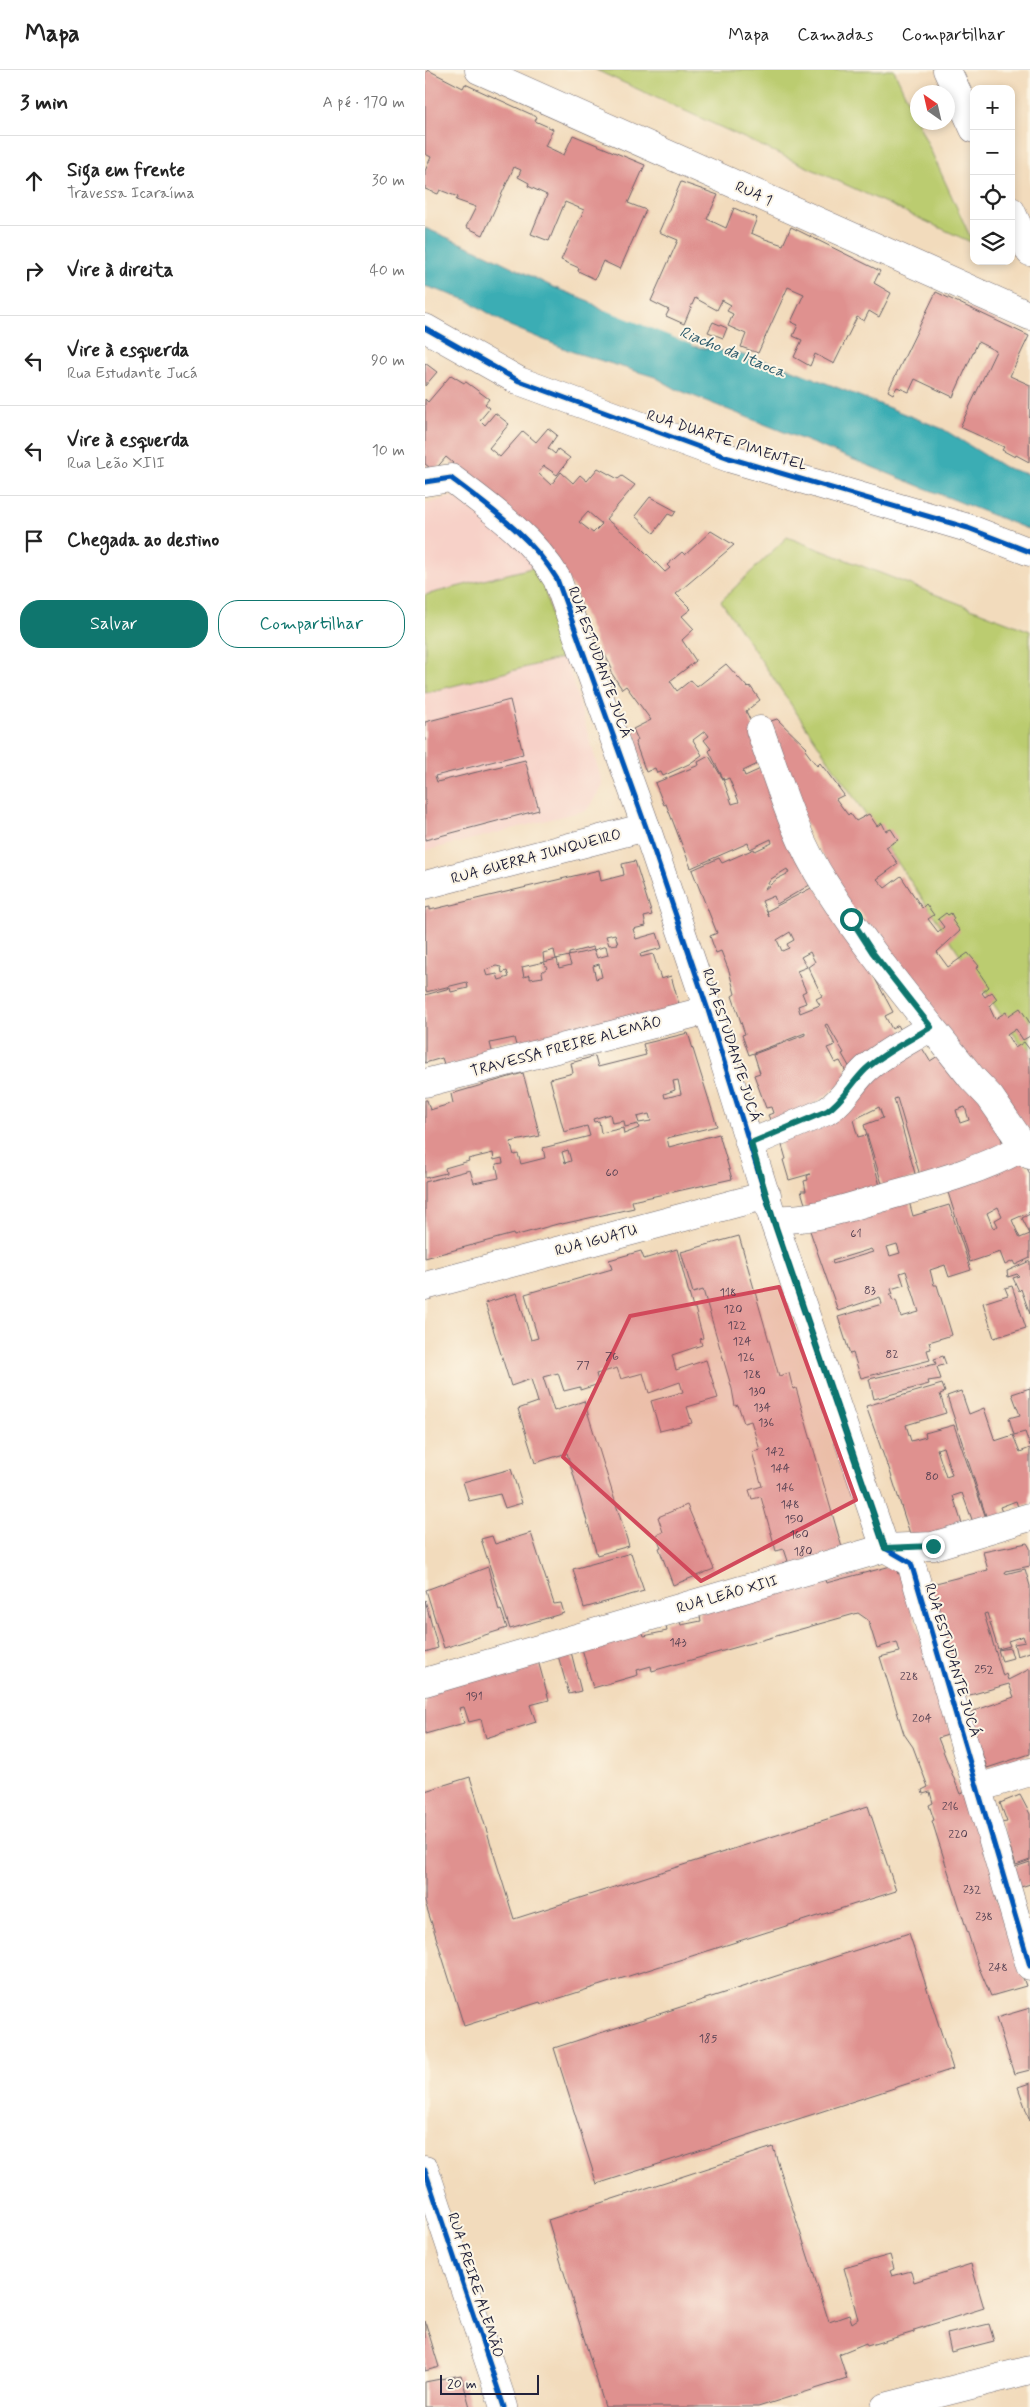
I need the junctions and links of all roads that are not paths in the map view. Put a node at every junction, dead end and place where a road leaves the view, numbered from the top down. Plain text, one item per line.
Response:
1 (479, 70) edge
2 (947, 70) edge
3 (970, 120) edge
4 (1015, 220) edge
5 (1030, 252) edge
6 (1030, 316) edge
7 (425, 328) edge
8 (425, 482) edge
9 (1030, 552) edge
10 (760, 730) dead end
11 (646, 827) junction
12 (425, 884) edge
13 (708, 1010) junction
14 (931, 1027) junction
15 (425, 1083) edge
16 (751, 1143) junction
17 (1028, 1150) edge
18 (770, 1207) junction
19 (425, 1286) edge
20 (1030, 1517) edge
21 (885, 1548) junction
22 (425, 1682) edge
23 (1030, 1772) edge
24 (978, 1788) junction
25 (1030, 1966) edge
26 (425, 2170) edge
27 (1030, 2370) edge
28 (504, 2407) edge
29 (885, 2407) edge

1 - 6 street, RUA 1
2 - 3 street
4 - 5 street
7 - 9 street, RUA DUARTE PIMENTEL
8 - 11 street, RUA ESTUDANTE JUCÁ
10 - 14 street
11 - 12 street, RUA GUERRA JUNQUEIRO
11 - 13 street, RUA ESTUDANTE JUCÁ
13 - 15 street, TRAVESSA FREIRE ALEMÃO
13 - 16 street, RUA ESTUDANTE JUCÁ
14 - 16 street
14 - 17 street
16 - 18 street, RUA ESTUDANTE JUCÁ
17 - 18 street, RUA IGUATU
18 - 19 street, RUA IGUATU
18 - 21 street, RUA ESTUDANTE JUCÁ
20 - 21 street, RUA LEÃO XIII
21 - 22 street, RUA LEÃO XIII
21 - 24 street, RUA ESTUDANTE JUCÁ
23 - 24 street
24 - 25 street, RUA ESTUDANTE JUCÁ
26 - 28 street, RUA FREIRE ALEMÃO
27 - 29 street

